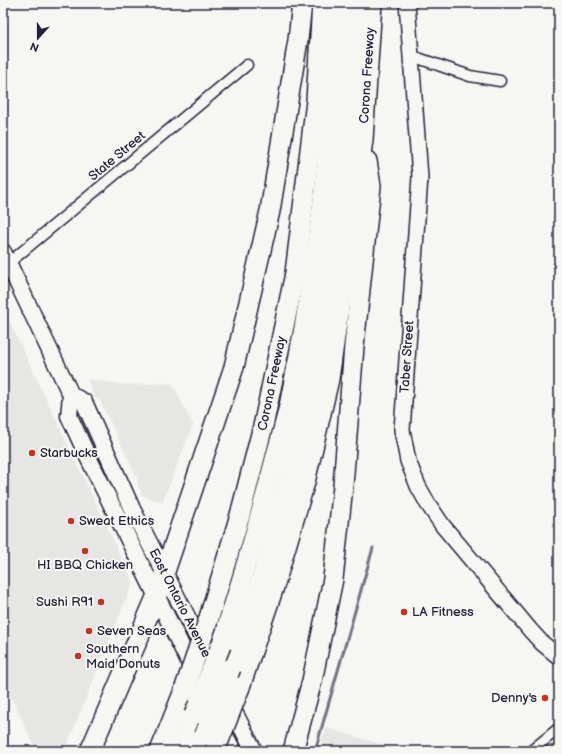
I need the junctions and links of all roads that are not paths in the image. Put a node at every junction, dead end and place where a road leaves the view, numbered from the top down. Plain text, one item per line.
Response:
1 (302, 3) edge
2 (322, 3) edge
3 (338, 3) edge
4 (355, 3) edge
5 (372, 3) edge
6 (407, 3) edge
7 (412, 56) junction
8 (247, 65) dead end
9 (500, 81) dead end
10 (364, 140) junction
11 (5, 261) edge
12 (71, 395) junction
13 (87, 455) junction
14 (122, 486) junction
15 (164, 571) junction
16 (157, 595) junction
17 (559, 657) edge
18 (559, 728) edge
19 (206, 746) edge
20 (90, 751) edge
21 (160, 751) edge
22 (180, 751) edge
23 (233, 751) edge
24 (254, 751) edge
25 (293, 751) edge
26 (532, 751) edge

1 - 15 highway
2 - 21 highway, Corona Freeway, bridge
3 - 22 highway, bridge
4 - 19 highway, bridge
5 - 10 highway, Corona Freeway
6 - 7 street, Taber Street
7 - 9 street
7 - 17 street, Taber Street
8 - 11 street, State Street
10 - 19 highway, Corona Freeway, bridge
10 - 25 highway
11 - 12 main road, East Ontario Avenue
12 - 13 main road, East Ontario Avenue
12 - 14 main road, East Ontario Avenue
13 - 14 main road
13 - 16 main road, East Ontario Avenue
14 - 15 main road, East Ontario Avenue
15 - 16 highway
15 - 24 main road, East Ontario Avenue
16 - 20 highway
16 - 23 main road, East Ontario Avenue
18 - 26 street

